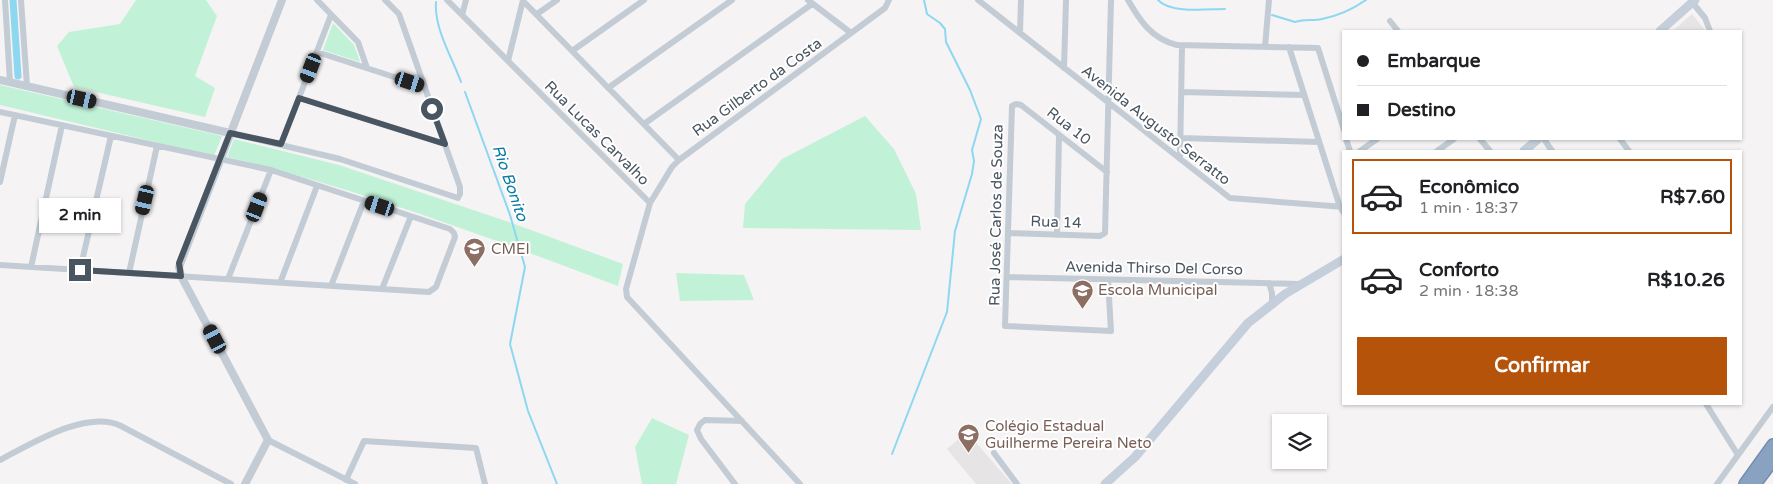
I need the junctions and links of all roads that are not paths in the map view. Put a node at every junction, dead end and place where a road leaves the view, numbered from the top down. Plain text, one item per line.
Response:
1 (5, 0) edge
2 (21, 0) edge
3 (282, 0) edge
4 (317, 0) edge
5 (386, 0) edge
6 (447, 0) edge
7 (466, 0) edge
8 (523, 0) edge
9 (557, 0) edge
10 (644, 0) edge
11 (732, 0) edge
12 (890, 0) edge
13 (978, 0) edge
14 (1021, 0) edge
15 (1066, 0) edge
16 (1112, 0) edge
17 (1128, 0) edge
18 (1269, 0) edge
19 (1694, 1) edge
20 (810, 2) edge
21 (537, 14) junction
22 (331, 15) junction
23 (462, 15) junction
24 (1390, 21) dead end
25 (1397, 30) edge
26 (1661, 30) edge
27 (1710, 30) edge
28 (851, 33) junction
29 (1020, 33) junction
30 (1182, 46) junction
31 (1265, 47) junction
32 (1289, 48) junction
33 (572, 51) junction
34 (317, 52) junction
35 (508, 61) junction
36 (367, 68) junction
37 (1064, 68) junction
38 (0, 80) edge
39 (10, 82) junction
40 (27, 86) junction
41 (425, 87) junction
42 (608, 88) junction
43 (1181, 92) junction
44 (1304, 95) junction
45 (299, 98) junction
46 (1108, 103) junction
47 (1014, 104) joint
48 (1342, 106) edge
49 (1337, 110) junction
50 (0, 112) edge
51 (15, 115) junction
52 (644, 124) junction
53 (1342, 124) edge
54 (62, 125) junction
55 (230, 133) junction
56 (1059, 135) junction
57 (111, 136) junction
58 (1180, 138) junction
59 (1376, 140) edge
60 (1453, 140) edge
61 (1481, 140) edge
62 (1537, 140) edge
63 (1319, 142) junction
64 (281, 144) junction
65 (445, 144) junction
66 (157, 146) junction
67 (1361, 150) edge
68 (1438, 150) edge
69 (1489, 150) edge
70 (1525, 150) edge
71 (220, 159) junction
72 (1180, 159) junction
73 (679, 160) junction
74 (271, 170) junction
75 (1107, 172) junction
76 (0, 182) edge
77 (317, 186) junction
78 (364, 201) junction
79 (650, 203) junction
80 (1342, 209) edge
81 (411, 216) junction
82 (1008, 233) junction
83 (1057, 235) junction
84 (1342, 260) edge
85 (0, 265) edge
86 (31, 267) junction
87 (80, 270) junction
88 (129, 273) junction
89 (181, 276) junction
90 (1007, 278) junction
91 (228, 279) junction
92 (1108, 280) junction
93 (280, 283) junction
94 (1269, 283) junction
95 (1301, 284) junction
96 (331, 286) junction
97 (382, 289) junction
98 (1272, 304) junction
99 (1707, 405) edge
100 (1773, 407) edge
101 (742, 421) junction
102 (268, 440) junction
103 (1773, 445) edge
104 (994, 453) dead end
105 (1738, 455) junction
106 (0, 460) edge
107 (1773, 460) edge
108 (346, 480) junction
109 (231, 484) edge
110 (245, 484) edge
111 (355, 484) edge
112 (485, 484) edge
113 (735, 484) edge
114 (800, 484) edge
115 (1016, 484) edge
116 (1105, 484) edge
117 (1717, 484) edge
118 (1745, 484) edge
119 (1755, 484) edge

1 - 39 street
2 - 40 street
3 - 55 street
4 - 22 street
5 - 41 street
6 - 23 street, Rua Lucas Carvalho
7 - 23 street
8 - 21 street
8 - 35 street
9 - 21 street
10 - 33 street
11 - 42 street
12 - 28 street, Rua Gilberto da Costa
13 - 29 street, Avenida Augusto Serratto
14 - 29 street
15 - 37 street
16 - 46 street
17 - 30 street
18 - 31 street
19 - 26 main road
19 - 27 street
20 - 28 street
20 - 52 street
21 - 33 street
22 - 34 street
22 - 36 street
23 - 35 street, Rua Lucas Carvalho
24 - 25 street
28 - 73 street, Rua Gilberto da Costa
29 - 37 street, Avenida Augusto Serratto
30 - 31 street
30 - 43 street
31 - 32 street
32 - 44 street
32 - 49 street
33 - 42 street
34 - 36 street
34 - 45 street
35 - 79 street, Rua Lucas Carvalho
36 - 41 street
37 - 46 street, Avenida Augusto Serratto
38 - 39 street
39 - 40 street
40 - 55 street
41 - 65 street
42 - 52 street
43 - 44 street
43 - 58 street
44 - 63 street
45 - 64 street
45 - 65 street
46 - 72 street, Avenida Augusto Serratto
46 - 75 street
47 - 56 street, Rua 10
47 - 82 street, Rua José Carlos de Souza
48 - 49 street
49 - 53 street
50 - 51 street
51 - 54 street
51 - 76 street
52 - 73 street
54 - 57 street
54 - 86 street
55 - 64 street
55 - 71 street
56 - 75 street, Rua 10
56 - 83 street
57 - 66 street
57 - 87 street
58 - 63 street
58 - 72 street
59 - 67 street
60 - 68 street
61 - 69 street
62 - 70 main road
63 - 80 street
64 - 65 street
66 - 71 street
66 - 88 street
71 - 74 street
71 - 89 street
72 - 80 street, Avenida Augusto Serratto
73 - 79 street, Rua Gilberto da Costa
74 - 77 street
74 - 91 street
75 - 83 street, Rua 14
77 - 78 street
77 - 93 street
78 - 81 street
78 - 96 street
79 - 101 street, Rua Lucas Carvalho
81 - 97 street
81 - 97 street
82 - 83 street, Rua 14
82 - 90 street, Rua José Carlos de Souza
84 - 95 main road
85 - 86 street
86 - 87 street
87 - 88 street
88 - 89 street
89 - 91 street
89 - 102 street
90 - 92 street, Avenida Thirso Del Corso
90 - 92 street, Rua José Carlos de Souza
91 - 93 street
92 - 94 street, Avenida Thirso Del Corso
93 - 96 street
94 - 95 street, Avenida Thirso Del Corso
94 - 98 street
95 - 98 main road
96 - 97 street
98 - 116 main road
99 - 105 street
100 - 105 street
101 - 113 street
101 - 114 street, Rua Lucas Carvalho
102 - 108 street
102 - 110 street
103 - 118 highway
104 - 115 street
105 - 117 street
106 - 109 street
107 - 119 highway
108 - 111 street
108 - 112 street

